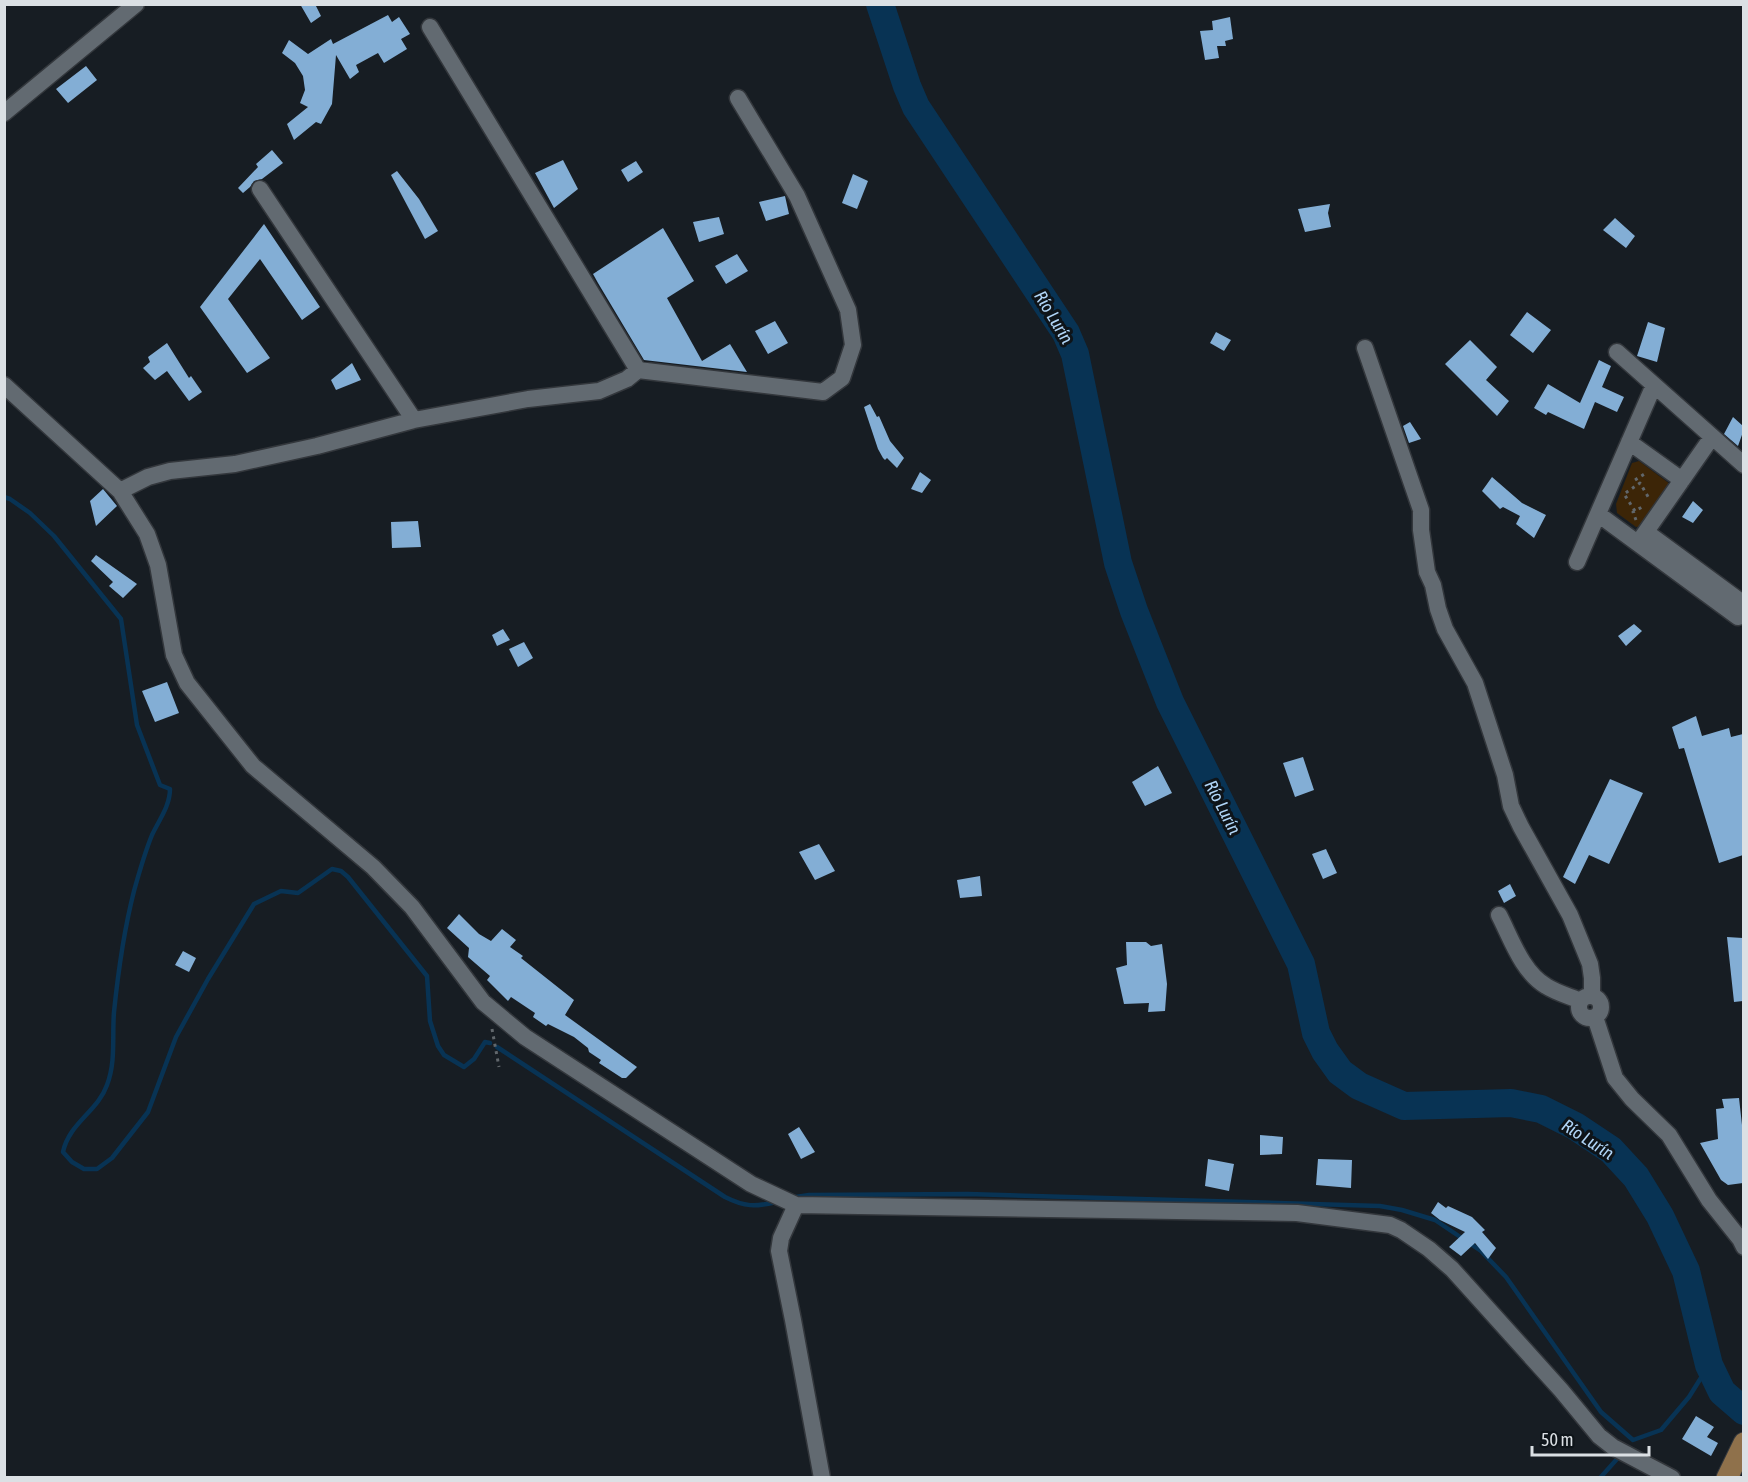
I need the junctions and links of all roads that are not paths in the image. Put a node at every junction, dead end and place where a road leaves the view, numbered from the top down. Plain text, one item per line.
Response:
1 (136, 4) edge
2 (430, 27) dead end
3 (738, 98) dead end
4 (4, 113) edge
5 (260, 189) dead end
6 (1365, 348) dead end
7 (1617, 352) dead end
8 (638, 370) junction
9 (1654, 385) junction
10 (5, 386) edge
11 (414, 420) junction
12 (1712, 437) junction
13 (1629, 442) junction
14 (1743, 465) edge
15 (1682, 480) junction
16 (120, 491) junction
17 (1598, 514) junction
18 (1640, 534) junction
19 (1577, 562) dead end
20 (1743, 604) edge
21 (1743, 610) edge
22 (1499, 915) dead end
23 (1586, 999) junction
24 (796, 1205) junction
25 (1741, 1235) edge
26 (1743, 1443) edge
27 (822, 1478) edge
28 (1672, 1478) edge
29 (1727, 1478) edge

1 - 4 street
2 - 8 street
3 - 8 street
5 - 11 street
6 - 23 street
7 - 9 street
8 - 11 street
9 - 12 street
9 - 13 street
10 - 16 street
11 - 16 street
12 - 14 street
12 - 15 street
13 - 15 street
13 - 17 street
15 - 18 street
16 - 24 street
17 - 18 street
17 - 19 street
18 - 20 street
18 - 21 street
22 - 23 street
23 - 25 street
24 - 27 street
24 - 28 street
26 - 29 main road

